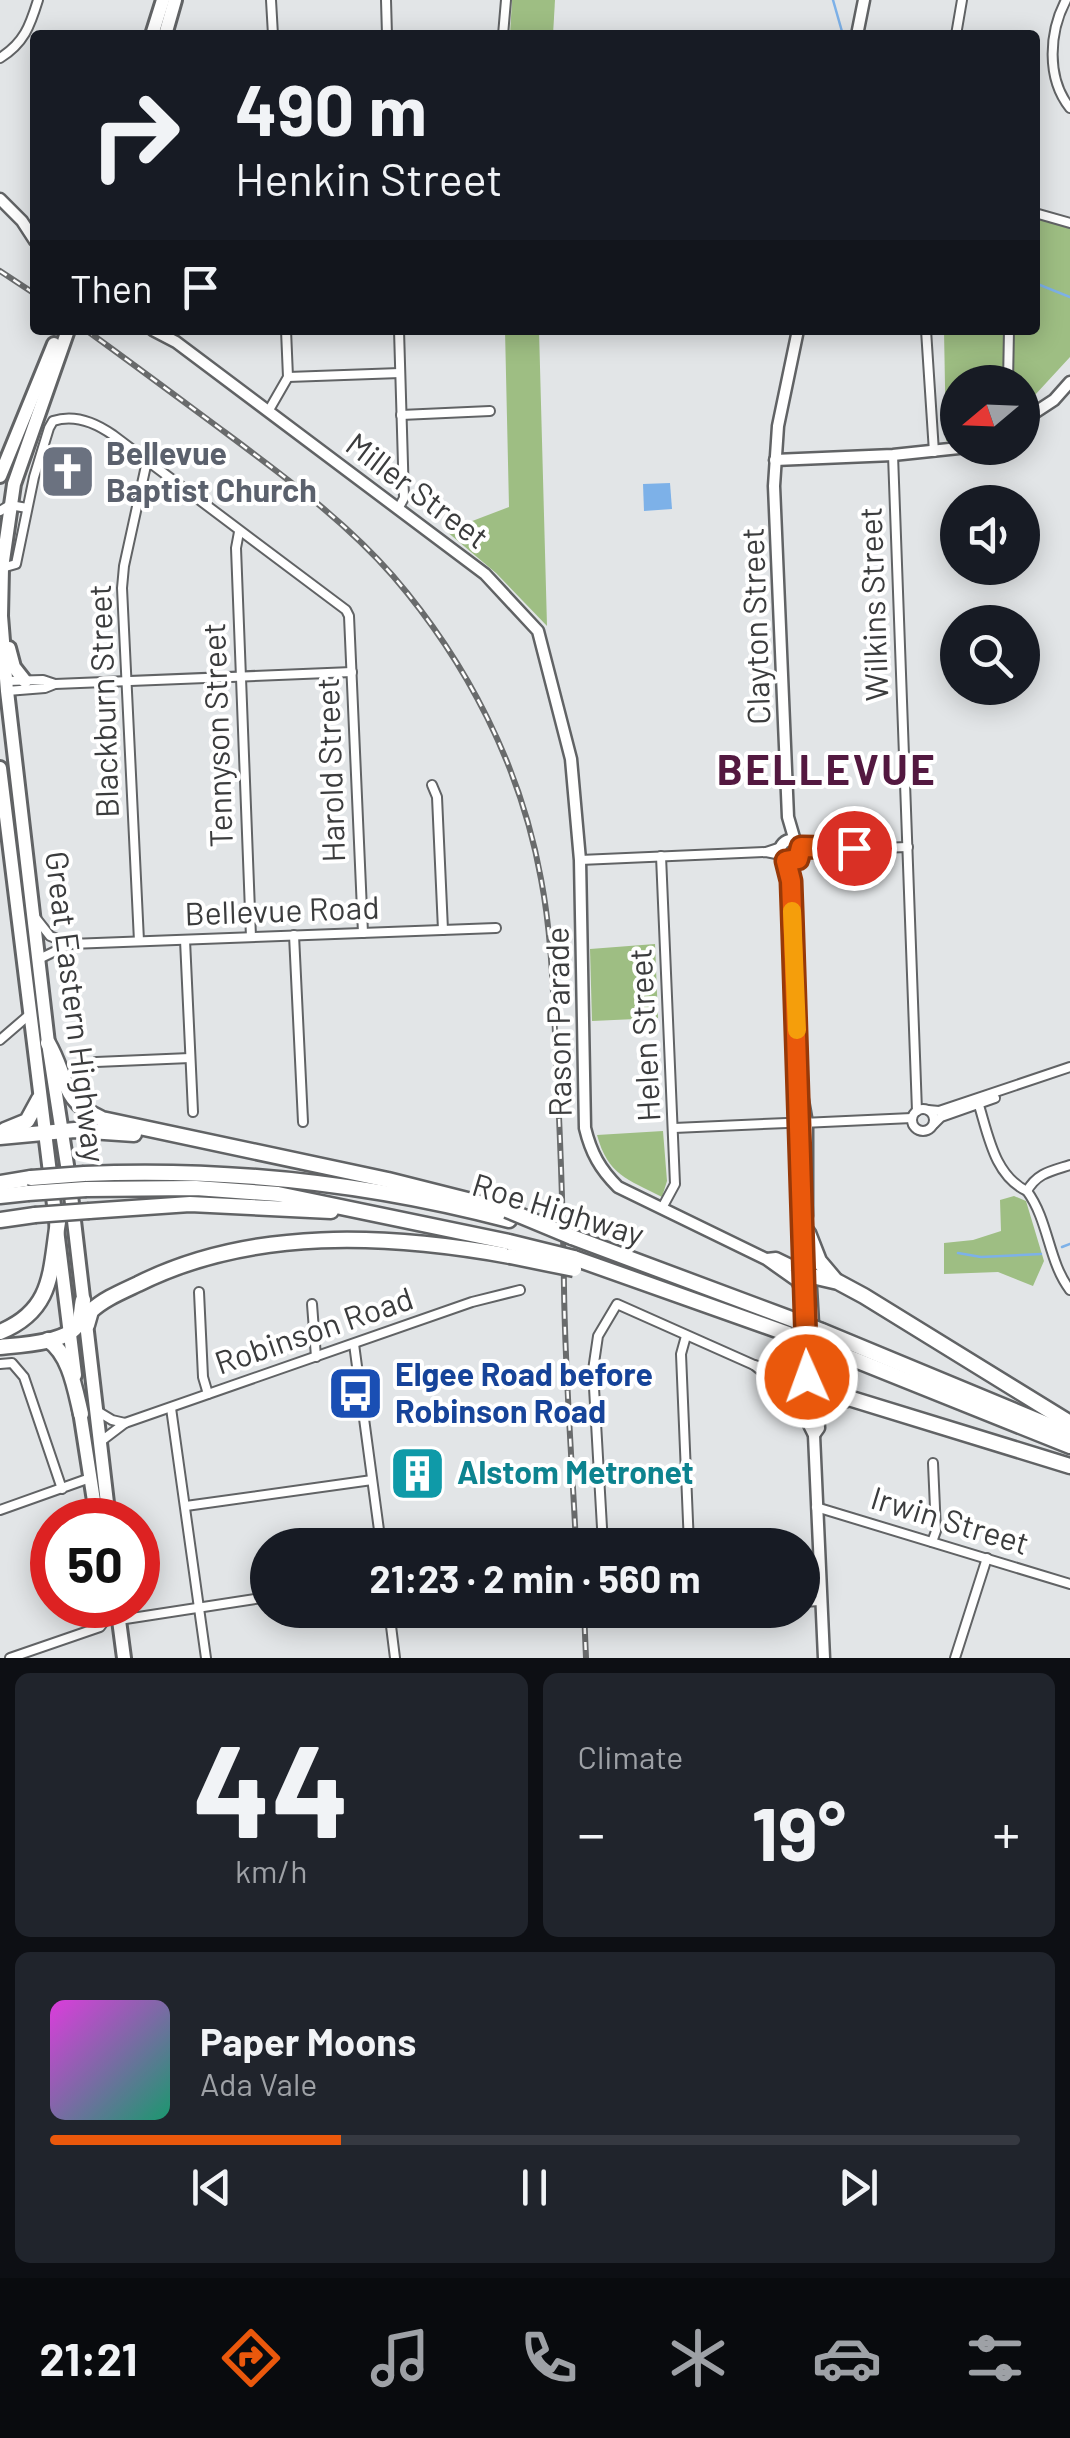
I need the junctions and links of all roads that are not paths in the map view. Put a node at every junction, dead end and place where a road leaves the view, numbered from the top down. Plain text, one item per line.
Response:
1 (38, 0) edge
2 (163, 0) edge
3 (175, 0) edge
4 (272, 0) edge
5 (386, 0) edge
6 (506, 0) edge
7 (864, 0) edge
8 (962, 0) edge
9 (1066, 0) edge
10 (154, 30) edge
11 (166, 30) edge
12 (273, 30) edge
13 (387, 30) edge
14 (504, 30) edge
15 (858, 30) edge
16 (957, 30) edge
17 (0, 58) edge
18 (1070, 108) edge
19 (0, 199) edge
20 (1040, 216) edge
21 (1070, 223) edge
22 (30, 232) edge
23 (62, 335) edge
24 (62, 335) edge
25 (163, 335) edge
26 (286, 335) edge
27 (398, 335) edge
28 (797, 335) edge
29 (926, 335) edge
30 (1009, 335) edge
31 (1008, 365) edge
32 (400, 373) junction
33 (288, 377) junction
34 (1070, 382) edge
35 (1040, 409) edge
36 (268, 410) junction
37 (490, 411) dead end
38 (402, 415) junction
39 (940, 451) edge
40 (934, 452) junction
41 (893, 454) junction
42 (778, 458) junction
43 (148, 462) junction
44 (0, 476) edge
45 (5, 508) edge
46 (26, 508) junction
47 (398, 509) junction
48 (239, 532) junction
49 (2, 568) edge
50 (540, 637) joint
51 (3, 638) junction
52 (352, 672) junction
53 (240, 675) junction
54 (126, 679) junction
55 (25, 681) junction
56 (54, 684) junction
57 (3, 686) edge
58 (0, 768) edge
59 (432, 785) dead end
60 (908, 846) junction
61 (791, 851) junction
62 (661, 856) junction
63 (580, 860) junction
64 (34, 916) junction
65 (496, 928) dead end
66 (443, 930) junction
67 (363, 932) junction
68 (294, 935) junction
69 (251, 937) junction
70 (184, 940) junction
71 (139, 941) junction
72 (70, 944) junction
73 (39, 959) junction
74 (29, 1016) junction
75 (2, 1039) edge
76 (48, 1043) junction
77 (190, 1058) junction
78 (96, 1062) dead end
79 (1070, 1069) edge
80 (40, 1099) junction
81 (978, 1101) junction
82 (928, 1110) junction
83 (193, 1112) dead end
84 (914, 1117) junction
85 (303, 1122) dead end
86 (934, 1124) junction
87 (800, 1125) junction
88 (674, 1128) junction
89 (60, 1131) junction
90 (43, 1132) junction
91 (0, 1134) edge
92 (224, 1144) junction
93 (1070, 1164) edge
94 (85, 1182) junction
95 (0, 1183) edge
96 (30, 1186) junction
97 (1027, 1192) junction
98 (0, 1196) edge
99 (662, 1208) junction
100 (372, 1214) junction
101 (508, 1215) junction
102 (0, 1220) edge
103 (58, 1222) junction
104 (808, 1234) junction
105 (510, 1249) junction
106 (766, 1258) junction
107 (807, 1274) junction
108 (838, 1282) junction
109 (520, 1290) dead end
110 (1070, 1290) edge
111 (200, 1292) dead end
112 (804, 1296) junction
113 (83, 1300) junction
114 (312, 1304) dead end
115 (86, 1325) junction
116 (794, 1328) junction
117 (0, 1332) edge
118 (69, 1333) junction
119 (686, 1336) junction
120 (822, 1339) junction
121 (48, 1340) junction
122 (354, 1344) junction
123 (0, 1347) edge
124 (316, 1358) junction
125 (0, 1364) edge
126 (812, 1382) junction
127 (208, 1394) junction
128 (853, 1399) junction
129 (171, 1408) junction
130 (96, 1410) junction
131 (818, 1412) junction
132 (80, 1414) junction
133 (125, 1422) junction
134 (1070, 1423) edge
135 (1070, 1434) edge
136 (814, 1435) junction
137 (100, 1442) junction
138 (1070, 1446) edge
139 (933, 1463) dead end
140 (1070, 1466) edge
141 (97, 1476) junction
142 (372, 1480) junction
143 (62, 1489) junction
144 (97, 1498) edge
145 (103, 1498) edge
146 (186, 1506) junction
147 (816, 1508) junction
148 (0, 1510) edge
149 (378, 1528) edge
150 (602, 1528) edge
151 (689, 1528) edge
152 (817, 1528) edge
153 (932, 1542) junction
154 (987, 1558) junction
155 (1070, 1584) edge
156 (250, 1599) edge
157 (820, 1601) edge
158 (199, 1606) junction
159 (160, 1613) edge
160 (97, 1628) edge
161 (102, 1628) edge
162 (120, 1628) edge
163 (391, 1628) edge
164 (122, 1642) junction
165 (10, 1658) edge
166 (124, 1658) edge
167 (206, 1658) edge
168 (395, 1658) edge
169 (824, 1658) edge
170 (955, 1658) edge

1 - 17 street
2 - 10 highway
3 - 11 highway
4 - 12 street
5 - 13 street
6 - 14 street
7 - 15 main road
8 - 16 street
9 - 18 street
19 - 22 main road
20 - 21 street
23 - 44 highway, Great Eastern Highway
24 - 45 highway, Great Eastern Highway
25 - 36 main road, Miller Street
26 - 33 street
27 - 32 street
28 - 42 main road, Clayton Street
29 - 40 street
30 - 31 street
32 - 33 street
32 - 38 street
33 - 36 street
34 - 35 main road
36 - 47 main road, Miller Street
37 - 38 street
38 - 47 street
39 - 40 main road
40 - 41 main road
41 - 42 main road
41 - 60 street, Wilkins Street
42 - 61 main road, Clayton Street
43 - 46 street
43 - 48 street
43 - 54 street, Blackburn Street
45 - 46 street
45 - 49 highway, Great Eastern Highway
46 - 49 street
47 - 50 main road, Miller Street
48 - 52 street, Harold Street
48 - 53 street, Tennyson Street
49 - 51 highway, Great Eastern Highway
50 - 63 main road, Rason Parade
51 - 55 highway
51 - 57 highway, Great Eastern Highway
52 - 53 street
52 - 67 street, Harold Street
53 - 54 street
53 - 69 street, Tennyson Street
54 - 56 street
54 - 71 street, Blackburn Street
55 - 56 street
55 - 57 street
56 - 57 street
57 - 64 highway, Great Eastern Highway
58 - 74 highway, Great Eastern Highway
59 - 66 street
60 - 61 street
60 - 84 street, Wilkins Street
61 - 62 street
61 - 87 main road, Clayton Street
62 - 63 street
62 - 88 street, Helen Street
63 - 99 main road, Rason Parade
64 - 72 street
64 - 73 highway, Great Eastern Highway
65 - 66 street, Bellevue Road
66 - 67 street, Bellevue Road
67 - 68 street, Bellevue Road
68 - 69 street, Bellevue Road
68 - 85 street
69 - 70 street, Bellevue Road
70 - 71 street, Bellevue Road
70 - 77 street
71 - 72 street, Bellevue Road
72 - 73 street, Bellevue Road
73 - 76 highway, Great Eastern Highway
74 - 75 street
74 - 80 highway, Great Eastern Highway
76 - 89 highway, Great Eastern Highway
76 - 92 highway
77 - 78 street
77 - 83 street
79 - 81 street
80 - 90 highway, Great Eastern Highway
80 - 91 highway
81 - 82 street
81 - 86 street
81 - 97 street
82 - 84 street
82 - 86 street
84 - 86 street
84 - 87 street
87 - 88 street
87 - 104 main road, Clayton Street
87 - 107 main road, Clayton Street
88 - 99 street, Helen Street
89 - 90 highway
89 - 92 highway
89 - 113 highway, Great Eastern Highway
90 - 91 highway
90 - 103 highway, Great Eastern Highway
92 - 101 highway
93 - 97 street
94 - 96 highway, Roe Highway, bridge
94 - 100 highway, Roe Highway
94 - 101 highway, Roe Highway
95 - 96 highway, Roe Highway
96 - 98 highway, Roe Highway
97 - 110 street
99 - 106 main road, Rason Parade
100 - 102 highway, bridge
100 - 105 highway, Roe Highway
101 - 116 highway, Roe Highway, bridge
103 - 117 highway
103 - 118 highway, Great Eastern Highway
104 - 107 main road, Clayton Street
104 - 108 highway
105 - 115 highway
105 - 116 highway, Roe Highway, bridge
106 - 107 main road, Rason Parade
106 - 112 main road, Rason Parade
107 - 108 highway
107 - 112 main road, Clayton Street
107 - 126 main road, Clayton Street
108 - 134 highway
109 - 122 street, Robinson Road
111 - 127 street
112 - 126 main road, Clayton Street
113 - 115 highway, Great Eastern Highway
113 - 118 highway
114 - 124 street
115 - 130 highway, Great Eastern Highway
116 - 120 highway, Roe Highway, bridge
118 - 121 highway
118 - 132 highway, Great Eastern Highway
119 - 126 street
119 - 150 street
119 - 151 street
120 - 135 highway, Roe Highway
120 - 138 highway, Roe Highway
121 - 123 highway
121 - 132 highway
122 - 124 street, Robinson Road
122 - 142 street
124 - 127 street, Robinson Road
125 - 143 street
126 - 128 highway
126 - 131 main road, Clayton Street
126 - 136 main road, Clayton Street
127 - 129 street, Robinson Road
128 - 131 highway
128 - 140 highway
129 - 133 street, Robinson Road
129 - 146 street
130 - 133 street
130 - 137 highway, Great Eastern Highway
131 - 136 main road, Clayton Street
132 - 141 highway, Great Eastern Highway
133 - 137 street, Robinson Road
136 - 147 main road, Clayton Street
137 - 141 highway, Great Eastern Highway
139 - 153 street
141 - 143 street
141 - 144 highway, Great Eastern Highway
141 - 145 highway, Great Eastern Highway
142 - 146 street
142 - 149 street
143 - 148 street
146 - 158 street
147 - 152 main road, Clayton Street
147 - 153 street, Irwin Street
153 - 154 street, Irwin Street
154 - 155 street, Irwin Street
154 - 170 street
156 - 158 street
157 - 169 main road, Clayton Street
158 - 159 street
158 - 167 street
160 - 165 street
161 - 164 street
162 - 164 highway
163 - 168 street
164 - 166 highway

